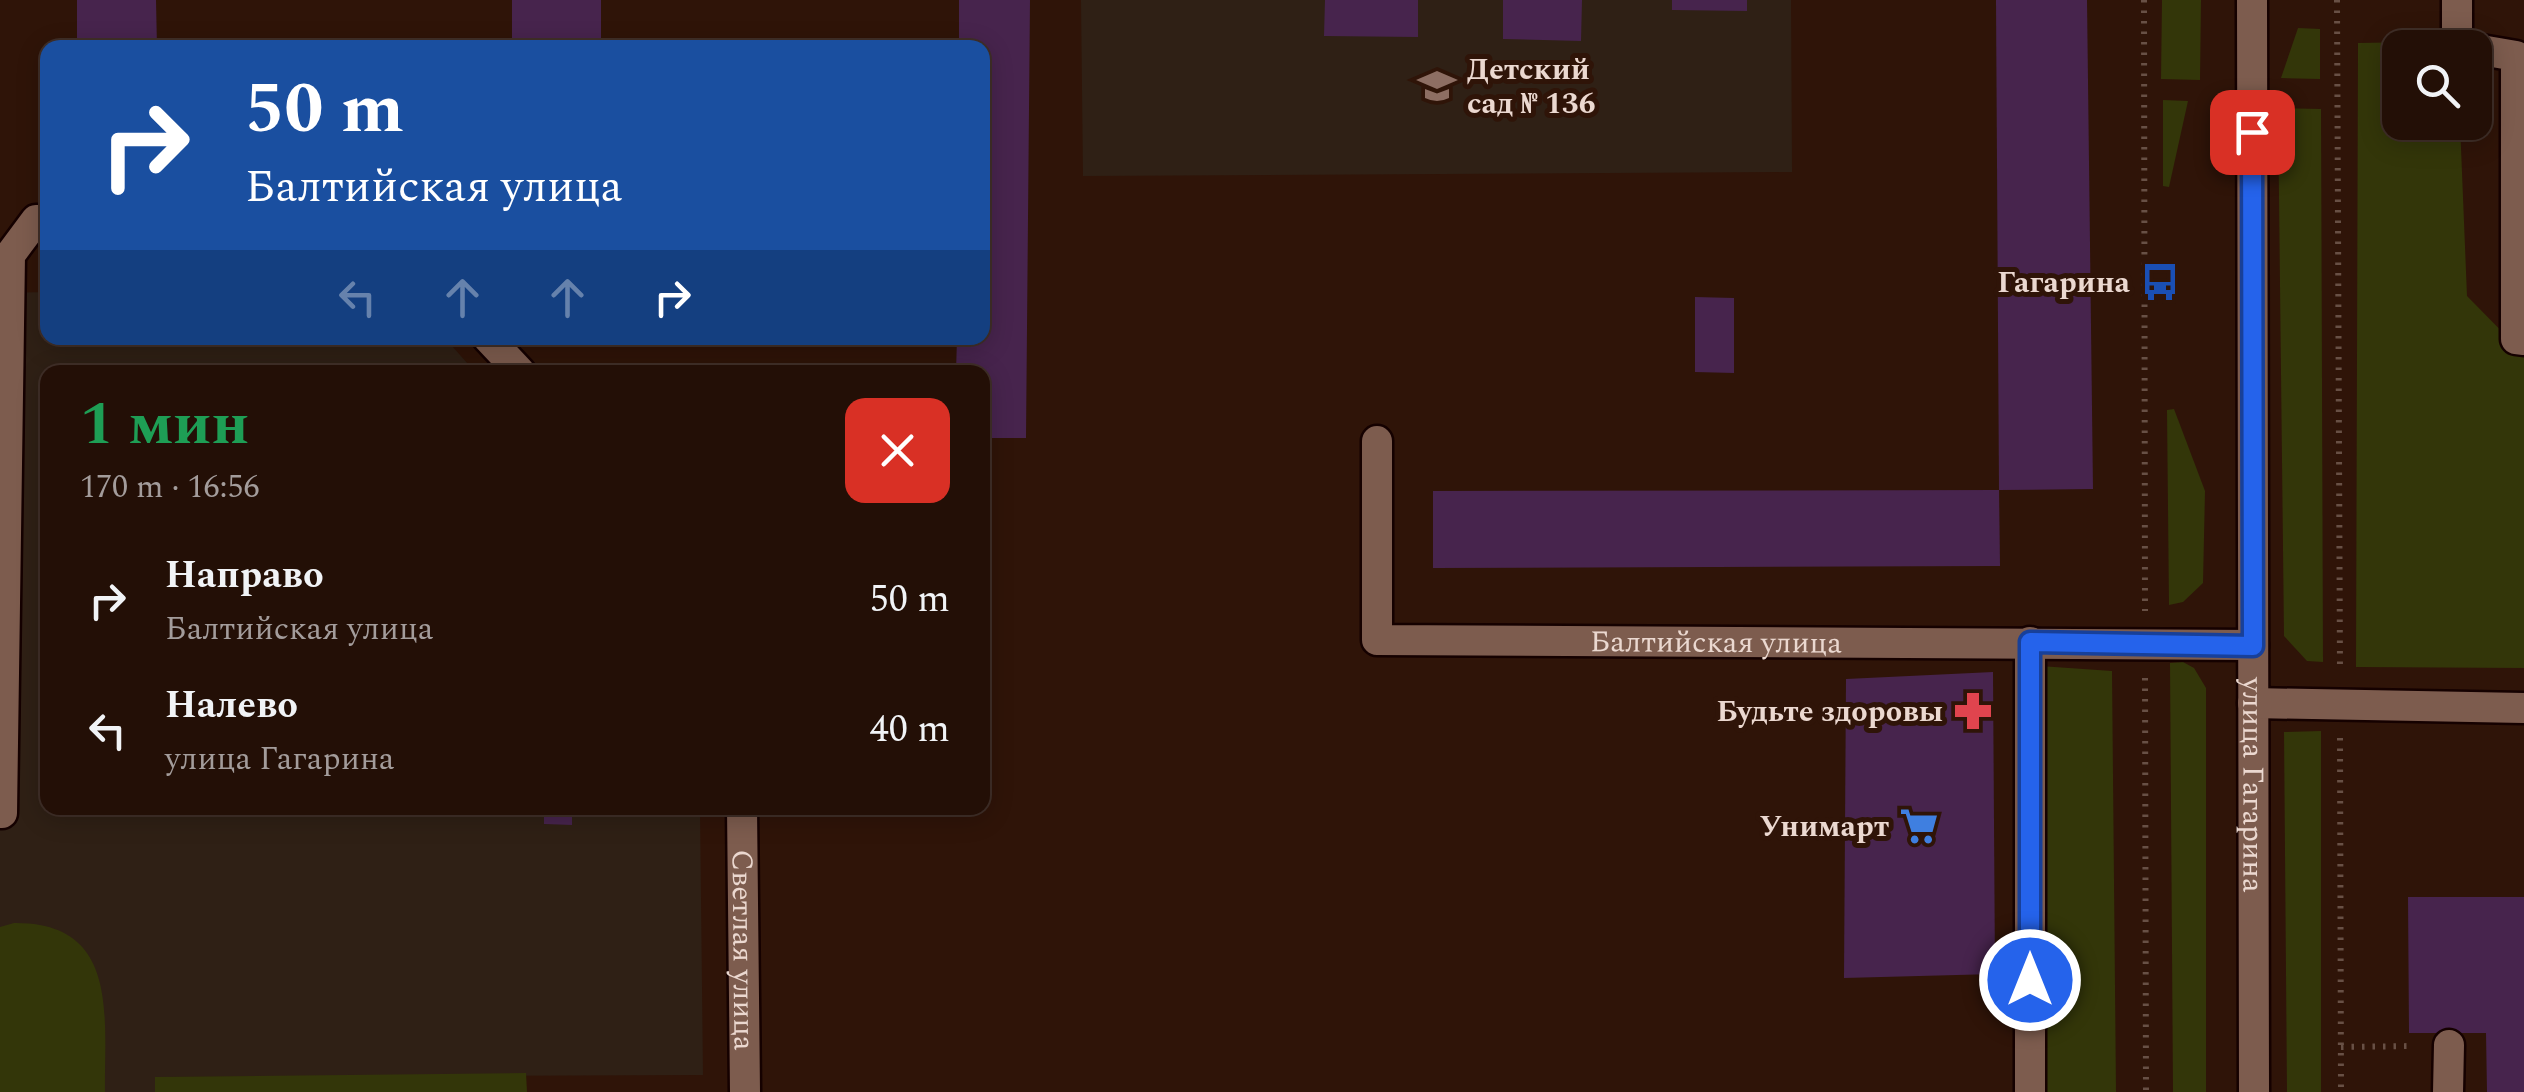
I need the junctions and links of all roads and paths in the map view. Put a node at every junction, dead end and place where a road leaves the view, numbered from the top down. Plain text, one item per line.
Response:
1 (2144, 0) edge
2 (2252, 0) edge
3 (2338, 0) edge
4 (2457, 0) edge
5 (2456, 30) edge
6 (2492, 52) edge
7 (40, 222) edge
8 (2524, 340) edge
9 (495, 345) edge
10 (513, 365) edge
11 (1377, 441) dead end
12 (2030, 642) junction
13 (2146, 642) junction
14 (2253, 646) junction
15 (2253, 703) junction
16 (2340, 704) junction
17 (2524, 708) edge
18 (2, 813) edge
19 (742, 815) edge
20 (2449, 1045) joint
21 (2341, 1047) junction
22 (745, 1092) edge
23 (2030, 1092) edge
24 (2146, 1092) edge
25 (2254, 1092) edge
26 (2341, 1092) edge
27 (2448, 1092) edge

1 - 13 path
2 - 14 street, улица Гагарина
3 - 16 path
4 - 5 street
6 - 8 street
7 - 18 street
9 - 10 street
11 - 12 street, Балтийская улица
12 - 13 street, Балтийская улица
12 - 23 street
13 - 14 street, Балтийская улица
13 - 24 path
14 - 15 street, улица Гагарина
15 - 16 street
15 - 25 street, улица Гагарина
16 - 17 street
16 - 21 path
19 - 22 street, Светлая улица
20 - 21 path
20 - 27 street
21 - 26 path

